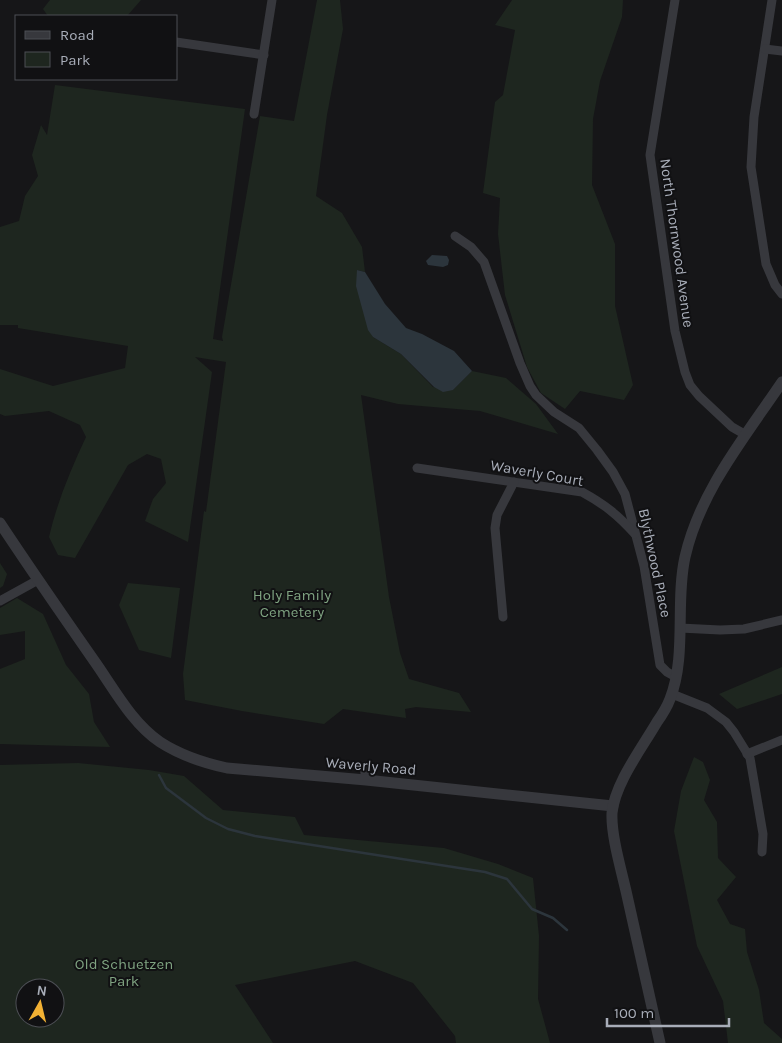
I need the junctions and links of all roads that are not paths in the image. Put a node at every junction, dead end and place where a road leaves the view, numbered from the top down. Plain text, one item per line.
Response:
1 (272, 0) edge
2 (674, 0) edge
3 (772, 0) edge
4 (178, 42) edge
5 (764, 49) junction
6 (782, 51) edge
7 (264, 55) junction
8 (254, 114) dead end
9 (455, 236) dead end
10 (782, 294) edge
11 (782, 382) edge
12 (746, 435) junction
13 (417, 468) dead end
14 (514, 482) junction
15 (0, 523) edge
16 (637, 536) junction
17 (38, 580) junction
18 (0, 601) edge
19 (503, 617) dead end
20 (782, 620) edge
21 (680, 628) junction
22 (676, 678) junction
23 (672, 694) junction
24 (782, 740) edge
25 (747, 754) junction
26 (364, 766) dead end
27 (366, 780) junction
28 (613, 806) junction
29 (762, 852) dead end
30 (660, 1043) edge

1 - 7 street
2 - 12 street, North Thornwood Avenue
3 - 5 street
4 - 7 street
5 - 6 street
5 - 10 street
7 - 8 street
9 - 16 street, Blythwood Place
11 - 12 street
12 - 21 street
13 - 14 street, Waverly Court
14 - 16 street, Waverly Court
14 - 19 street
15 - 17 street, Waverly Road
16 - 22 street, Blythwood Place
17 - 18 street
17 - 27 street, Waverly Road
20 - 21 street
21 - 22 street
22 - 23 street
23 - 25 street
23 - 28 street
24 - 25 street
25 - 29 street
26 - 27 street
27 - 28 street, Waverly Road
28 - 30 street

